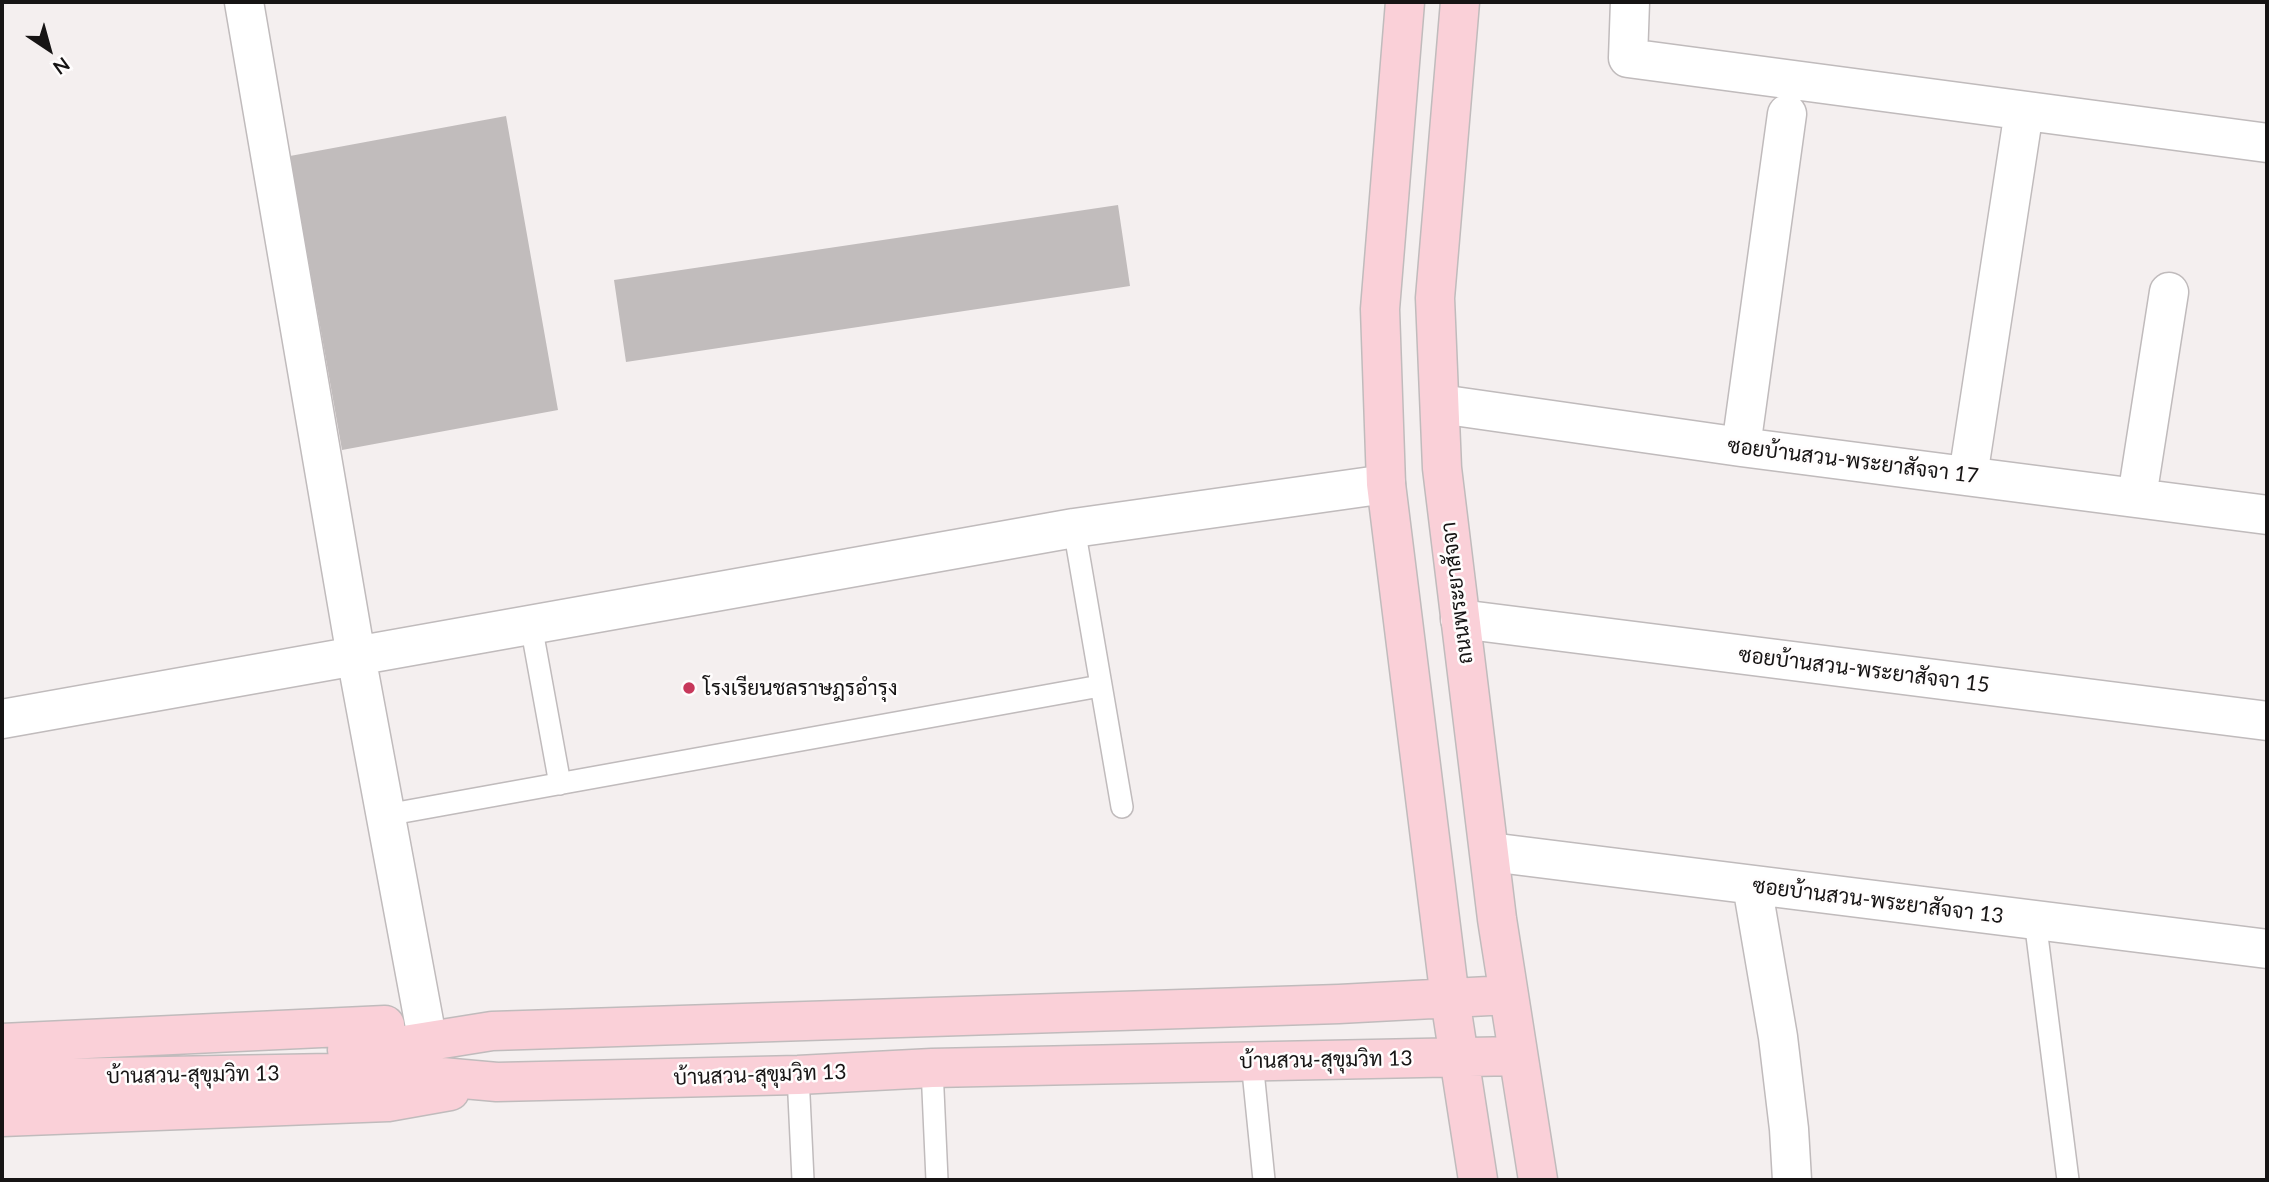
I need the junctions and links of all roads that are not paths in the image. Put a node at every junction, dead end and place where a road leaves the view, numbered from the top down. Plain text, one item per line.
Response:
1 (244, 2) edge
2 (1405, 2) edge
3 (1460, 2) edge
4 (1630, 2) edge
5 (2024, 111) junction
6 (1787, 114) dead end
7 (2267, 143) edge
8 (2169, 292) dead end
9 (1440, 404) junction
10 (1741, 447) junction
11 (1968, 475) junction
12 (1386, 484) junction
13 (2137, 497) junction
14 (2267, 515) edge
15 (1074, 528) junction
16 (1460, 619) junction
17 (531, 625) junction
18 (356, 656) junction
19 (1100, 686) junction
20 (2, 719) edge
21 (2267, 721) edge
22 (560, 784) junction
23 (1122, 807) dead end
24 (386, 816) junction
25 (1490, 852) junction
26 (1752, 885) junction
27 (2035, 920) junction
28 (2267, 949) edge
29 (1508, 995) junction
30 (1450, 999) junction
31 (425, 1027) junction
32 (492, 1031) junction
33 (2, 1043) edge
34 (1518, 1056) junction
35 (1459, 1058) junction
36 (1252, 1061) junction
37 (932, 1068) junction
38 (2, 1073) edge
39 (798, 1074) junction
40 (2, 1079) edge
41 (497, 1082) junction
42 (2, 1117) edge
43 (803, 1180) edge
44 (937, 1180) edge
45 (1264, 1180) edge
46 (1478, 1180) edge
47 (1538, 1180) edge
48 (1792, 1180) edge
49 (2068, 1180) edge

1 - 18 street
2 - 12 main road
3 - 9 main road, ถนนพระยาสัจจา
4 - 5 street
5 - 7 street
5 - 11 street
6 - 10 street
8 - 13 street
9 - 10 street, ซอยบ้านสวน-พระยาสัจจา 17
9 - 16 main road, ถนนพระยาสัจจา
10 - 11 street, ซอยบ้านสวน-พระยาสัจจา 17
11 - 13 street, ซอยบ้านสวน-พระยาสัจจา 17
12 - 15 street
12 - 30 main road
13 - 14 street, ซอยบ้านสวน-พระยาสัจจา 17
15 - 17 street
15 - 19 lane
16 - 21 street, ซอยบ้านสวน-พระยาสัจจา 15
16 - 25 main road, ถนนพระยาสัจจา
17 - 18 street
17 - 22 lane
18 - 20 street
18 - 24 street
19 - 22 lane
19 - 23 lane
22 - 24 lane
24 - 31 street
25 - 26 street, ซอยบ้านสวน-พระยาสัจจา 13
25 - 29 main road, ถนนพระยาสัจจา
26 - 27 street, ซอยบ้านสวน-พระยาสัจจา 13
26 - 48 street
27 - 28 street, ซอยบ้านสวน-พระยาสัจจา 13
27 - 49 lane
29 - 30 main road, บ้านสวน-สุขุมวิท 13
29 - 34 main road, ถนนพระยาสัจจา
30 - 32 main road, บ้านสวน-สุขุมวิท 13
30 - 35 main road
31 - 32 main road
31 - 33 main road
32 - 38 main road, บ้านสวน-สุขุมวิท 13
34 - 35 main road, บ้านสวน-สุขุมวิท 13
34 - 47 main road, ถนนพระยาสัจจา
35 - 36 main road, บ้านสวน-สุขุมวิท 13
35 - 46 main road
36 - 37 main road, บ้านสวน-สุขุมวิท 13
36 - 45 lane
37 - 39 main road, บ้านสวน-สุขุมวิท 13
37 - 44 lane
39 - 41 main road, บ้านสวน-สุขุมวิท 13
39 - 43 lane
40 - 41 main road, บ้านสวน-สุขุมวิท 13
41 - 42 main road

